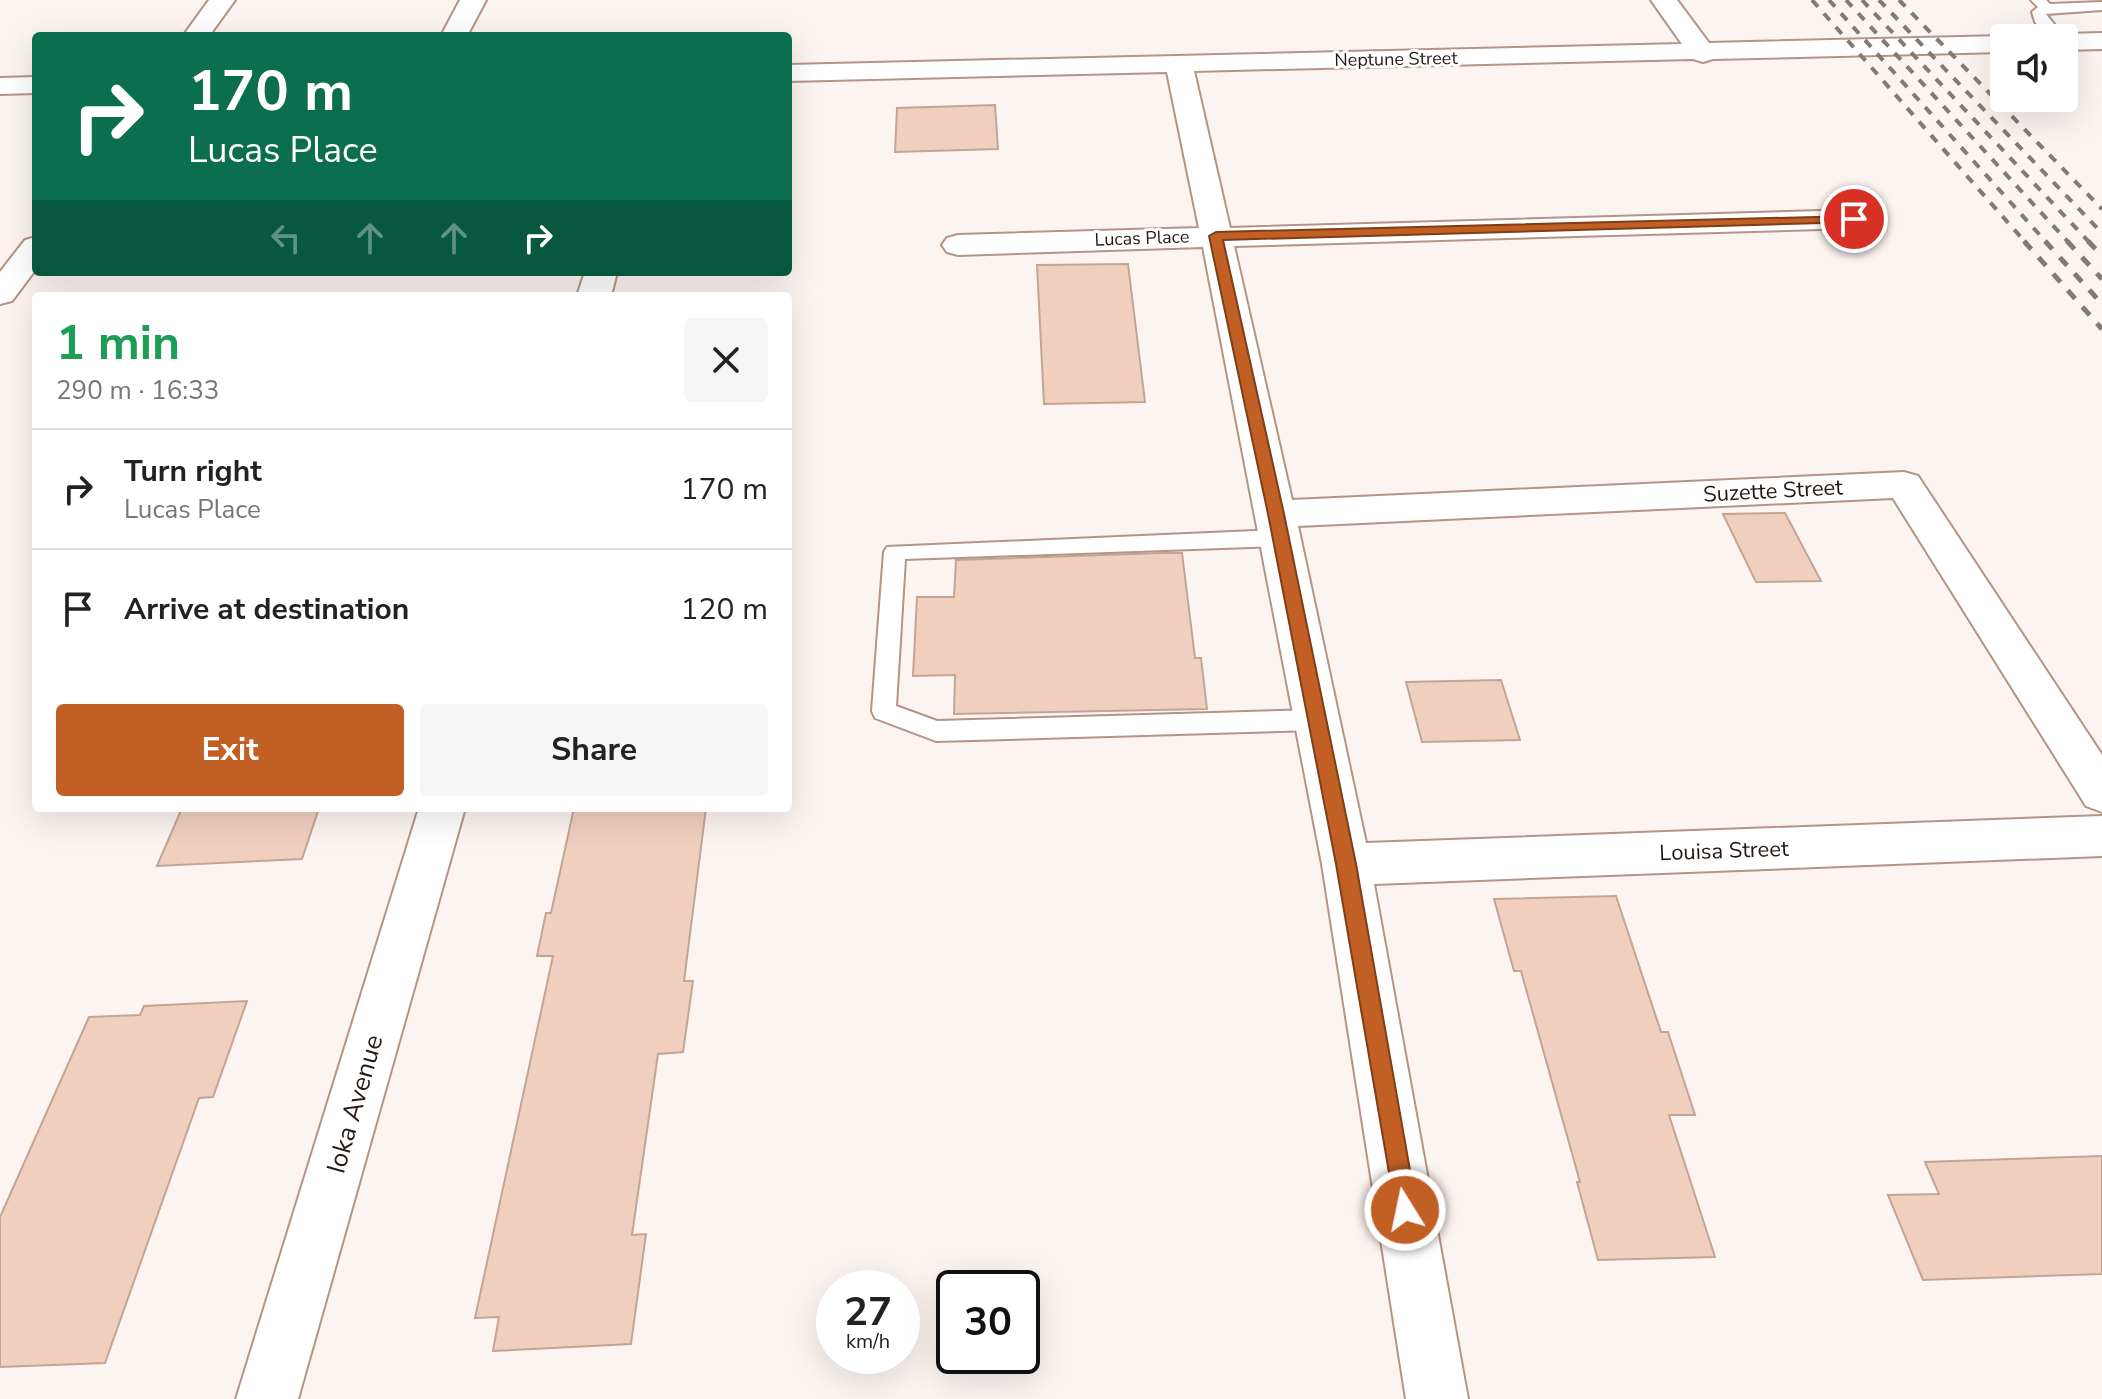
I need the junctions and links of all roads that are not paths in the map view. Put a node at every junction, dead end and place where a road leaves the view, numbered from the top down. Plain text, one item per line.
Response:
1 (222, 0) edge
2 (473, 0) edge
3 (1664, 0) edge
4 (2042, 4) edge
5 (2102, 6) edge
6 (2045, 24) edge
7 (199, 32) edge
8 (456, 32) edge
9 (2102, 41) edge
10 (2078, 42) edge
11 (1990, 44) edge
12 (1703, 54) junction
13 (1179, 63) junction
14 (792, 73) edge
15 (32, 85) edge
16 (0, 86) edge
17 (1854, 219) dead end
18 (1216, 236) junction
19 (958, 245) dead end
20 (32, 252) edge
21 (0, 294) edge
22 (1278, 526) junction
23 (1317, 720) junction
24 (2102, 793) edge
25 (441, 812) edge
26 (2102, 836) edge
27 (1346, 864) junction
28 (267, 1399) edge
29 (1437, 1399) edge

1 - 7 street
2 - 8 street
3 - 12 street
4 - 5 lane
4 - 6 lane
9 - 10 street
11 - 12 street, Neptune Street
12 - 13 street, Neptune Street
13 - 14 street, Neptune Street
13 - 18 street
15 - 16 street
17 - 18 street, Lucas Place
18 - 19 street, Lucas Place
18 - 22 street
20 - 21 street
22 - 23 street
22 - 23 lane
22 - 24 street, Suzette Street
23 - 27 street
25 - 28 street, Ioka Avenue
26 - 27 street, Louisa Street
27 - 29 street

